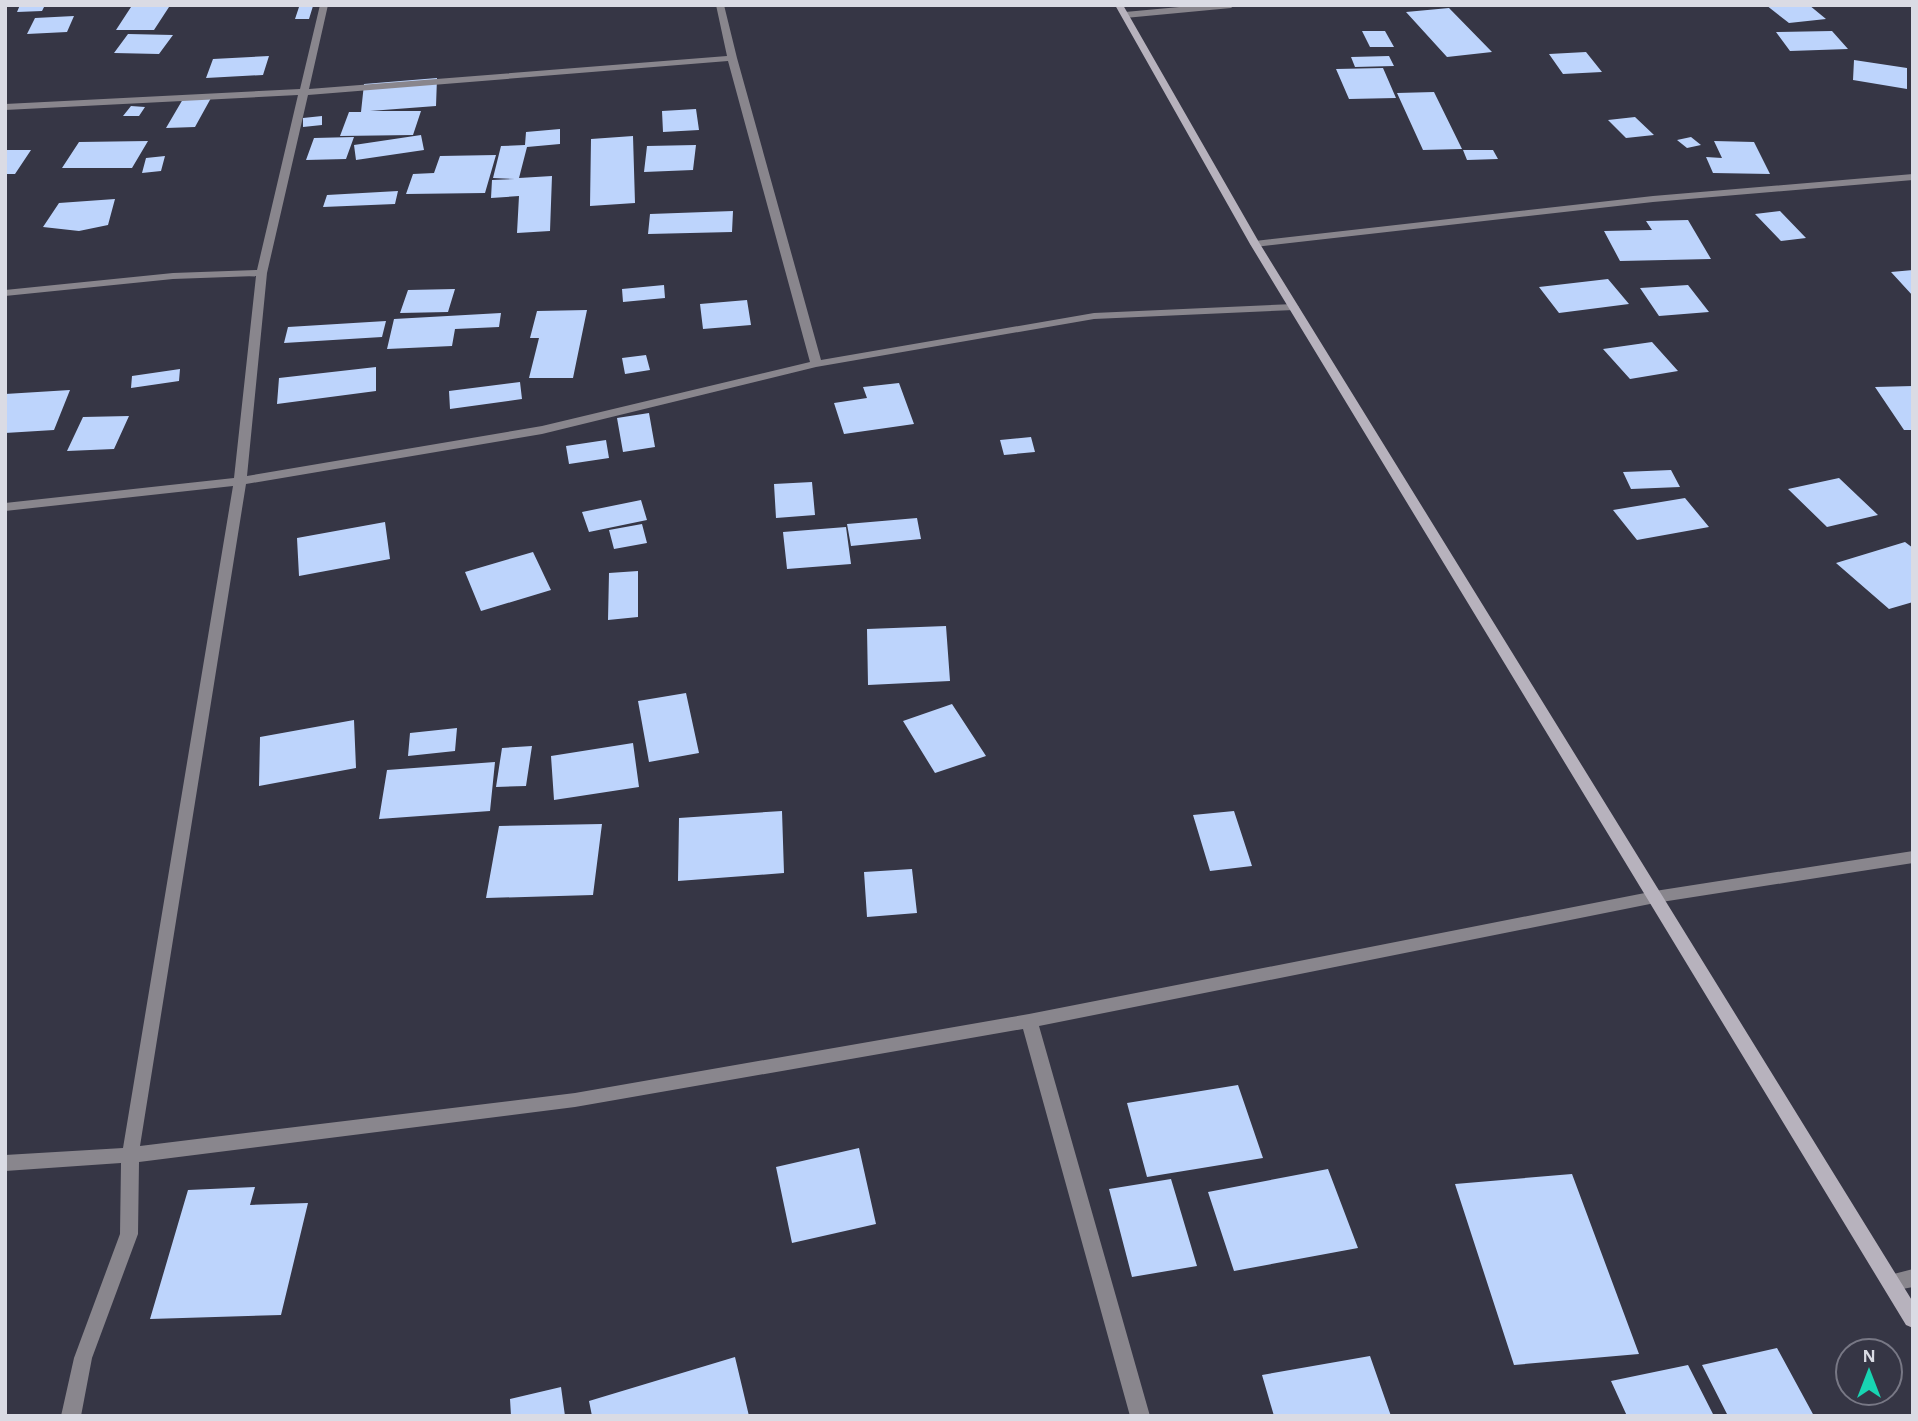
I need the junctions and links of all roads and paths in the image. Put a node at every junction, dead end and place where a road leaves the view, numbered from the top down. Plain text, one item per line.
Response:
1 (324, 5) edge
2 (720, 5) edge
3 (1231, 5) edge
4 (1122, 10) edge
5 (732, 58) junction
6 (305, 92) junction
7 (5, 107) edge
8 (1913, 177) edge
9 (1255, 244) junction
10 (262, 273) junction
11 (5, 293) edge
12 (1294, 307) junction
13 (816, 364) junction
14 (240, 481) junction
15 (5, 507) edge
16 (1913, 857) edge
17 (1655, 897) junction
18 (1029, 1021) junction
19 (130, 1156) junction
20 (5, 1163) edge
21 (1913, 1278) edge
22 (1892, 1282) junction
23 (1913, 1319) edge
24 (71, 1416) edge
25 (1140, 1416) edge

1 - 6 street
2 - 5 street
3 - 4 street
4 - 9 main road
5 - 6 street
5 - 13 street
6 - 7 street
6 - 10 street
8 - 9 street
9 - 12 main road
10 - 11 street
10 - 14 street
12 - 13 street
12 - 17 main road
13 - 14 street
14 - 15 street
14 - 19 street
16 - 17 street
17 - 18 street
17 - 22 main road
18 - 19 street
18 - 25 street
19 - 20 street
19 - 24 street
21 - 22 street
22 - 23 main road

